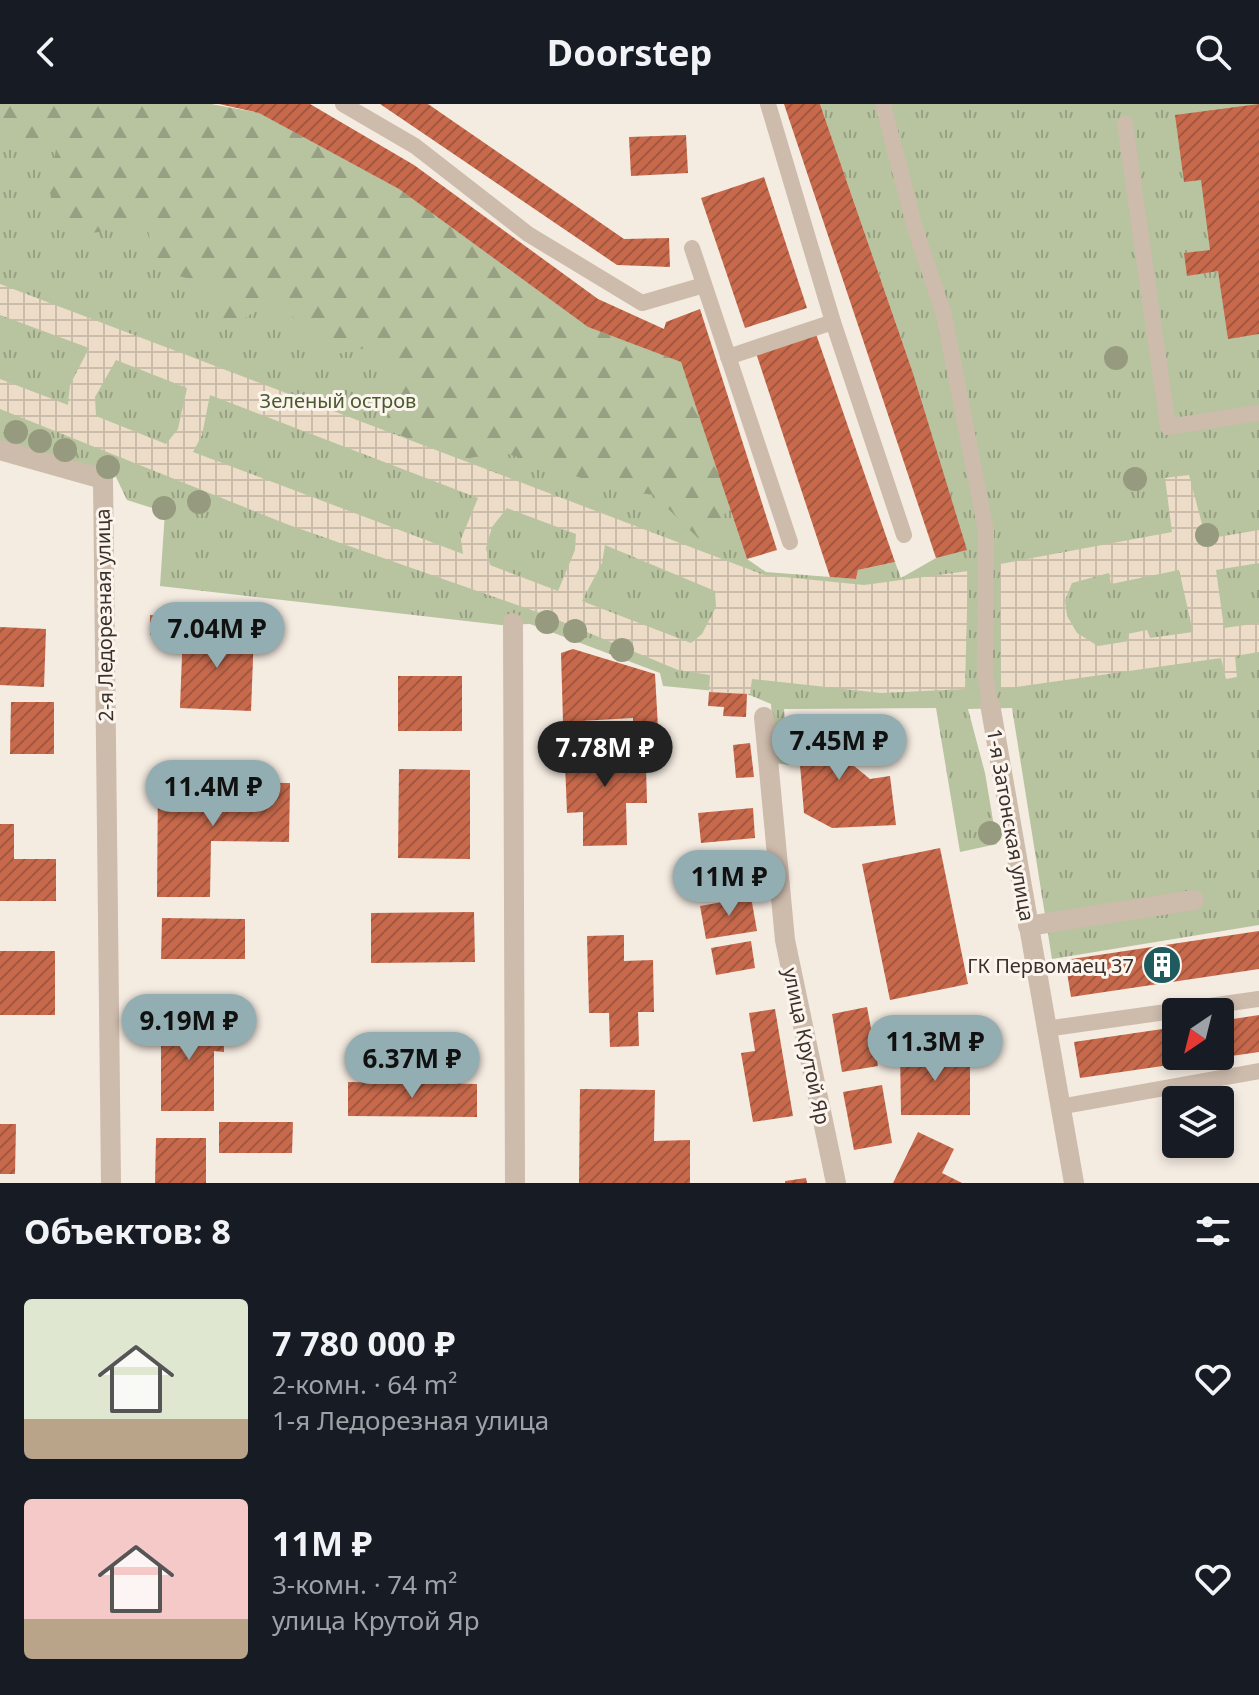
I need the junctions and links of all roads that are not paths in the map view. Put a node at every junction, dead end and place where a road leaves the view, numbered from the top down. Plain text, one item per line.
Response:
1 (343, 104) edge
2 (768, 104) edge
3 (883, 104) edge
4 (1125, 124) dead end
5 (692, 248) dead end
6 (704, 285) junction
7 (833, 322) junction
8 (728, 357) junction
9 (1259, 413) edge
10 (0, 450) edge
11 (904, 535) dead end
12 (790, 542) dead end
13 (513, 623) dead end
14 (990, 704) joint
15 (764, 717) dead end
16 (1194, 900) dead end
17 (1028, 926) junction
18 (1259, 999) edge
19 (1045, 1029) junction
20 (1259, 1071) edge
21 (1059, 1107) junction
22 (111, 1183) edge
23 (515, 1183) edge
24 (836, 1183) edge
25 (1074, 1183) edge

1 - 6 lane
2 - 7 lane
3 - 14 lane
4 - 9 lane
5 - 6 lane
6 - 8 lane
7 - 8 lane
7 - 11 lane
8 - 12 lane
10 - 22 street, 2-я Ледорезная улица
13 - 23 street
14 - 17 street, 1-я Затонская улица
15 - 24 street, улица Крутой Яр
16 - 17 street
17 - 19 street, 1-я Затонская улица
18 - 19 lane
19 - 21 street, 1-я Затонская улица
20 - 21 lane
21 - 25 street, 1-я Затонская улица

